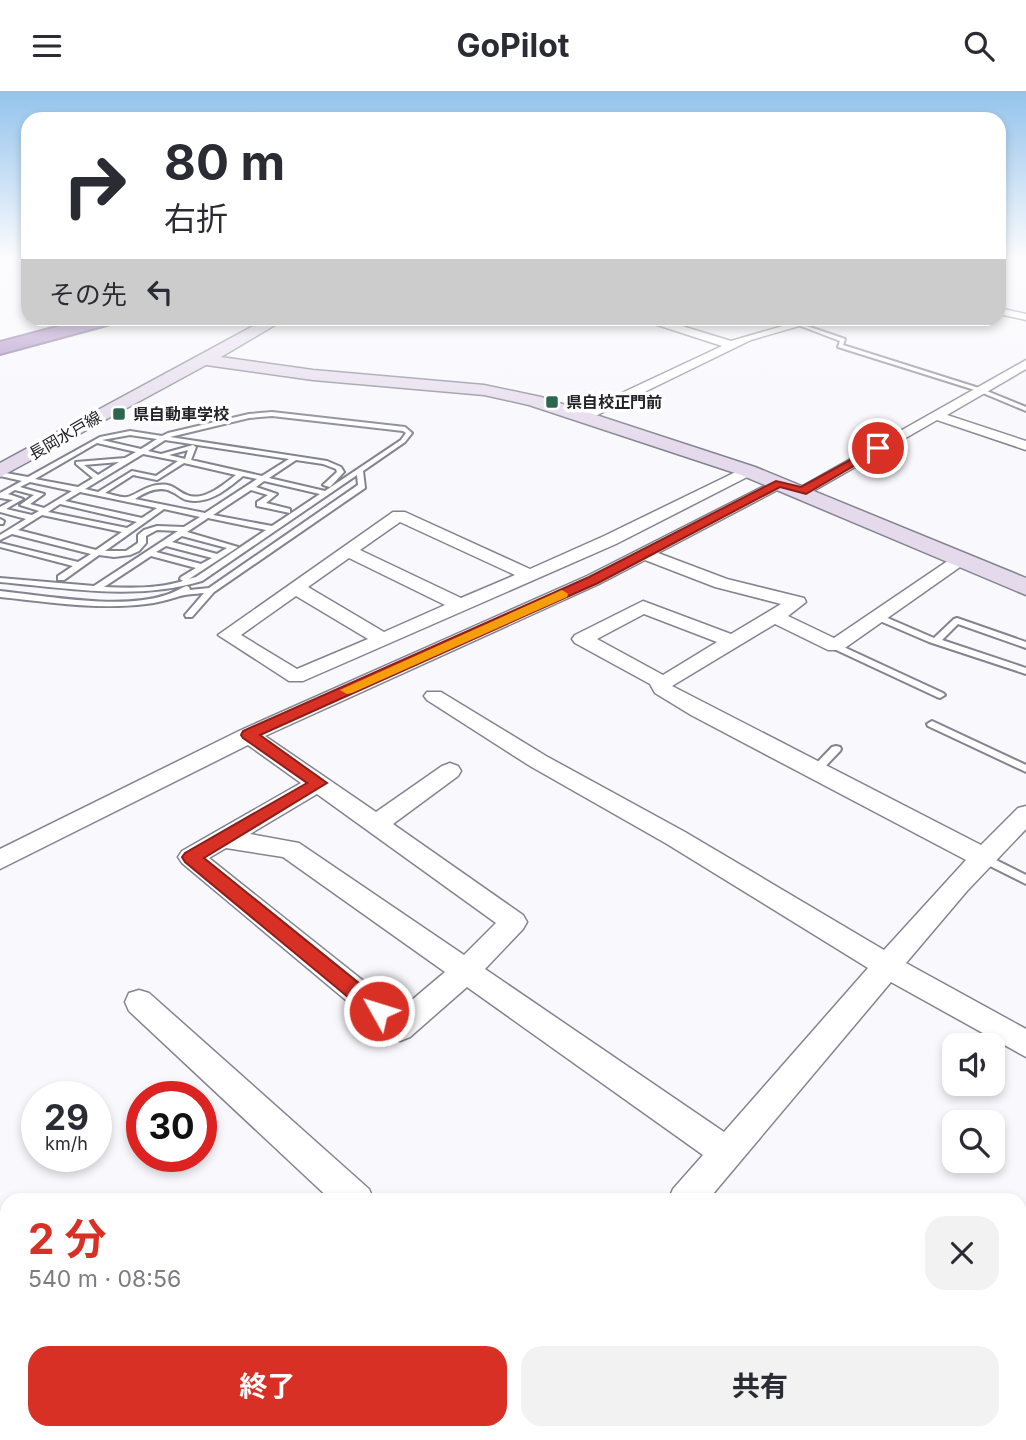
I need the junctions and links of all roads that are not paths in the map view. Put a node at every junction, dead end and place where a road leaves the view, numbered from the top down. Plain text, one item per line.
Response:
1 (59, 326) edge
2 (81, 326) edge
3 (264, 326) edge
4 (671, 326) edge
5 (792, 326) edge
6 (805, 326) edge
7 (0, 342) edge
8 (732, 345) junction
9 (0, 348) edge
10 (201, 359) junction
11 (1026, 364) edge
12 (980, 390) junction
13 (1026, 409) edge
14 (937, 416) junction
15 (582, 417) junction
16 (167, 436) junction
17 (93, 440) junction
18 (1026, 446) edge
19 (141, 451) junction
20 (160, 456) junction
21 (298, 456) junction
22 (127, 460) junction
23 (185, 461) junction
24 (360, 471) junction
25 (748, 471) junction
26 (0, 473) edge
27 (242, 474) junction
28 (97, 478) junction
29 (24, 479) junction
30 (263, 479) junction
31 (347, 480) junction
32 (780, 483) junction
33 (14, 488) junction
34 (250, 488) junction
35 (78, 490) junction
36 (802, 491) junction
37 (321, 492) junction
38 (1, 494) edge
39 (99, 494) junction
40 (129, 500) junction
41 (59, 502) junction
42 (163, 507) junction
43 (288, 511) junction
44 (39, 514) junction
45 (206, 516) junction
46 (144, 520) junction
47 (268, 528) junction
48 (11, 531) junction
49 (128, 531) junction
50 (183, 531) junction
51 (0, 538) edge
52 (166, 543) junction
53 (0, 545) edge
54 (234, 547) junction
55 (99, 551) junction
56 (349, 551) junction
57 (149, 554) junction
58 (645, 554) junction
59 (219, 557) junction
60 (961, 559) junction
61 (79, 565) junction
62 (203, 568) junction
63 (0, 573) edge
64 (529, 575) junction
65 (61, 578) junction
66 (199, 579) junction
67 (0, 580) edge
68 (107, 582) junction
69 (98, 587) junction
70 (1026, 587) edge
71 (296, 588) junction
72 (0, 589) edge
73 (211, 590) junction
74 (0, 594) edge
75 (177, 594) junction
76 (460, 605) junction
77 (189, 615) dead end
78 (774, 616) junction
79 (876, 616) junction
80 (382, 639) junction
81 (732, 641) junction
82 (936, 641) junction
83 (1026, 645) edge
84 (835, 646) junction
85 (1026, 671) edge
86 (660, 681) junction
87 (940, 695) dead end
88 (434, 697) dead end
89 (932, 724) dead end
90 (249, 735) junction
91 (836, 749) dead end
92 (1026, 769) edge
93 (450, 771) dead end
94 (814, 772) junction
95 (319, 783) junction
96 (1026, 814) edge
97 (376, 824) junction
98 (223, 839) junction
99 (984, 858) junction
100 (0, 860) edge
101 (1026, 880) edge
102 (887, 966) junction
103 (467, 970) junction
104 (139, 1002) dead end
105 (1024, 1040) edge
106 (726, 1151) junction
107 (348, 1193) edge
108 (692, 1193) edge

1 - 7 highway
2 - 9 highway
3 - 10 street, 長岡水戸線
4 - 8 street
5 - 8 street
6 - 12 lane
8 - 15 street
10 - 15 street
10 - 26 street, 長岡水戸線
11 - 12 street
12 - 13 lane
12 - 14 street
14 - 18 street
14 - 36 street
15 - 25 street
16 - 17 lane
16 - 19 lane
16 - 21 lane
16 - 24 lane
17 - 19 lane
17 - 29 lane
19 - 20 lane
19 - 22 lane
20 - 23 lane
20 - 23 lane
21 - 30 lane
21 - 31 lane
21 - 37 lane
22 - 28 lane
22 - 28 lane
23 - 27 lane
23 - 39 lane
24 - 31 lane
24 - 73 lane
25 - 32 street
25 - 64 street
26 - 29 lane
27 - 30 lane
27 - 40 lane
28 - 35 lane
29 - 33 lane
29 - 35 lane
29 - 38 lane
30 - 34 lane
30 - 37 lane
31 - 37 lane
32 - 36 street
32 - 58 street
33 - 38 lane
33 - 44 lane
34 - 43 lane
34 - 45 lane
35 - 39 lane
35 - 41 lane
36 - 60 street
37 - 43 lane
37 - 47 lane
38 - 44 lane
39 - 40 lane
40 - 42 lane
41 - 44 lane
41 - 46 lane
42 - 45 lane
42 - 46 lane
43 - 47 lane
44 - 48 lane
44 - 49 lane
45 - 47 lane
45 - 50 lane
46 - 49 lane
47 - 54 lane
47 - 66 lane
48 - 51 lane
48 - 55 lane
49 - 55 lane
50 - 52 lane
50 - 54 lane
50 - 55 lane
52 - 57 lane
52 - 59 lane
53 - 61 lane
54 - 59 lane
55 - 61 lane
56 - 64 street
56 - 71 street
56 - 76 street
57 - 62 lane
57 - 68 lane
58 - 78 street
58 - 90 street
59 - 62 lane
60 - 70 street
60 - 79 street
61 - 65 lane
62 - 68 lane
63 - 65 lane
64 - 76 street
65 - 68 lane
66 - 69 lane
66 - 75 lane
67 - 69 lane
68 - 69 lane
71 - 80 street
71 - 80 street
72 - 75 lane
73 - 75 lane
73 - 77 lane
74 - 75 lane
76 - 80 street
78 - 81 street
78 - 84 street
79 - 82 lane
79 - 84 street
81 - 86 street
81 - 86 street
82 - 83 lane
82 - 85 lane
84 - 87 lane
86 - 94 street
88 - 102 street
89 - 92 lane
90 - 95 street
90 - 100 street
91 - 94 lane
93 - 97 street
94 - 99 street
95 - 97 street
95 - 98 street
96 - 99 street
97 - 103 street
98 - 103 street
98 - 103 street
99 - 101 lane
99 - 102 street
102 - 105 street
102 - 106 street
103 - 106 street
104 - 107 street
106 - 108 street

